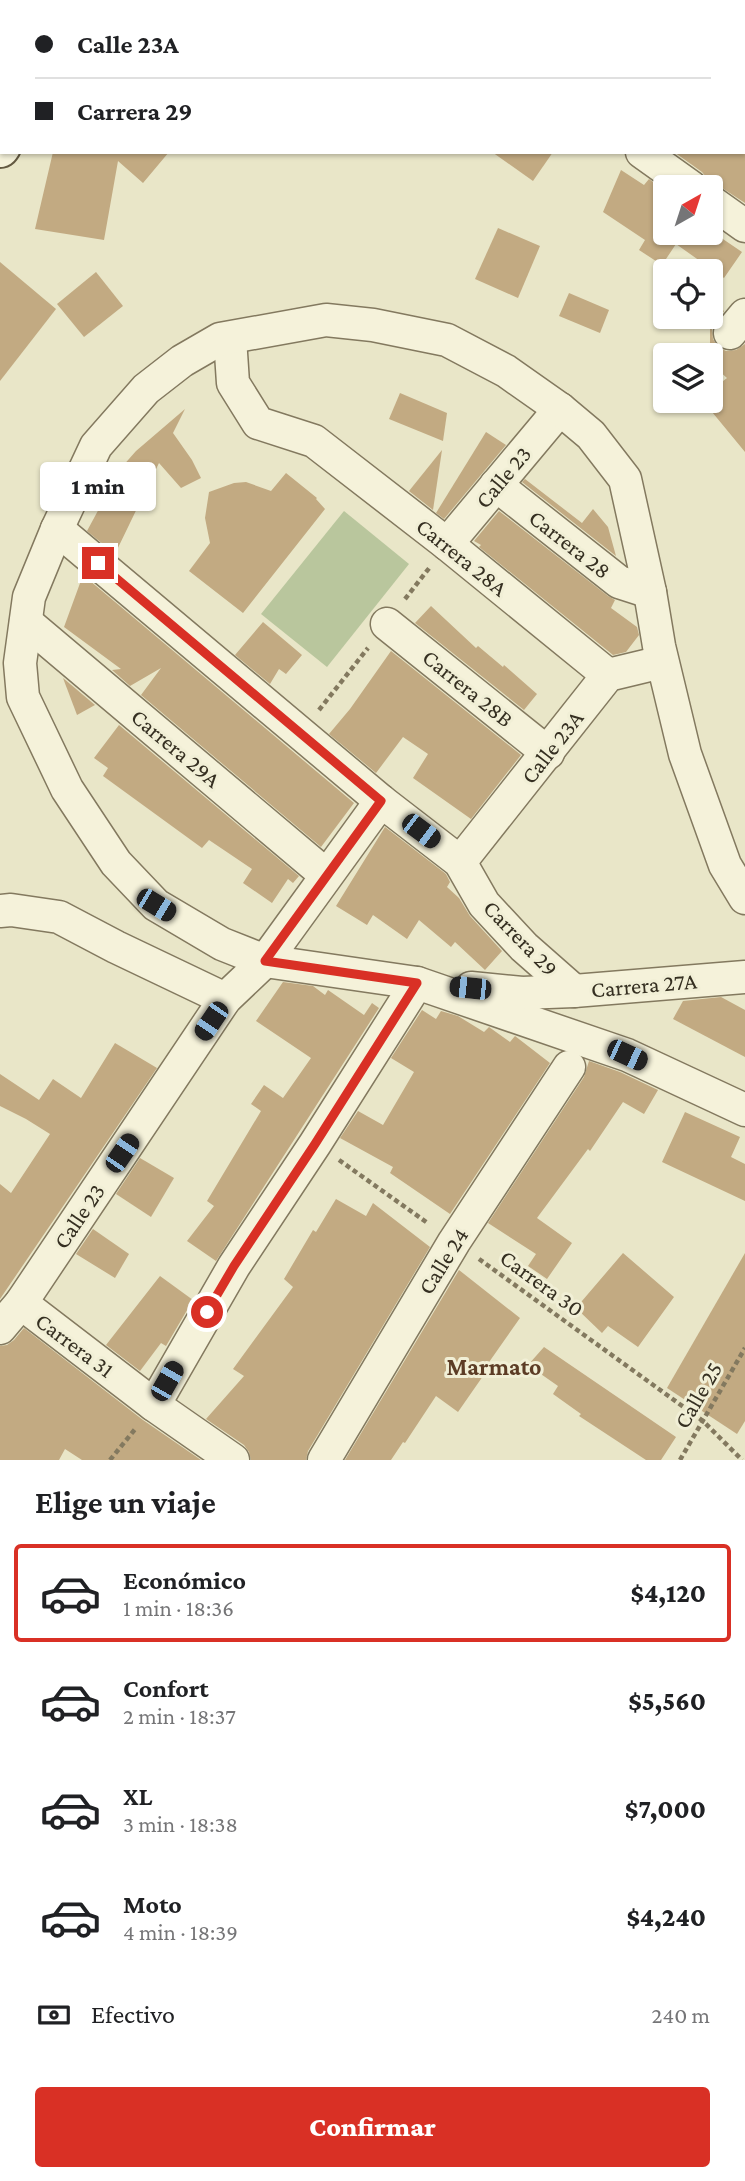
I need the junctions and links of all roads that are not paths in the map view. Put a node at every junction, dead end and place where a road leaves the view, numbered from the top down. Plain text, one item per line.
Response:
1 (645, 154) edge
2 (674, 175) edge
3 (723, 210) edge
4 (745, 226) edge
5 (230, 338) junction
6 (560, 409) junction
7 (496, 485) junction
8 (57, 528) junction
9 (447, 544) junction
10 (650, 592) junction
11 (26, 622) junction
12 (387, 624) dead end
13 (662, 662) junction
14 (608, 675) junction
15 (548, 753) junction
16 (381, 801) junction
17 (460, 862) junction
18 (326, 875) junction
19 (745, 898) edge
20 (0, 911) edge
21 (265, 961) junction
22 (745, 977) edge
23 (417, 983) junction
24 (574, 991) junction
25 (225, 999) junction
26 (569, 1067) dead end
27 (745, 1111) edge
28 (21, 1303) junction
29 (0, 1328) edge
30 (154, 1405) junction
31 (233, 1460) edge
32 (324, 1460) edge

1 - 2 street
3 - 4 street
5 - 6 street
5 - 8 street
5 - 9 street, Carrera 28A
6 - 7 street, Calle 23
6 - 10 street
7 - 9 street, Calle 23
7 - 10 street, Carrera 28
8 - 11 street
8 - 16 street, Carrera 29
9 - 14 street, Carrera 28A
10 - 13 street
11 - 18 street, Carrera 29A
11 - 21 street
12 - 15 street, Carrera 28B
13 - 14 street
13 - 19 street
14 - 15 street, Calle 23A
15 - 17 street, Calle 23A
16 - 17 street, Carrera 29
16 - 18 street, Calle 23
17 - 24 street, Carrera 29
18 - 21 street, Calle 23
20 - 25 street
21 - 23 street
21 - 25 street, Calle 23
22 - 24 street, Carrera 27A
23 - 24 street, Carrera 27A
23 - 27 street
23 - 30 street
25 - 28 street, Calle 23
26 - 32 street, Calle 24
28 - 29 street, Calle 23
28 - 30 street, Carrera 31
30 - 31 street, Carrera 31

